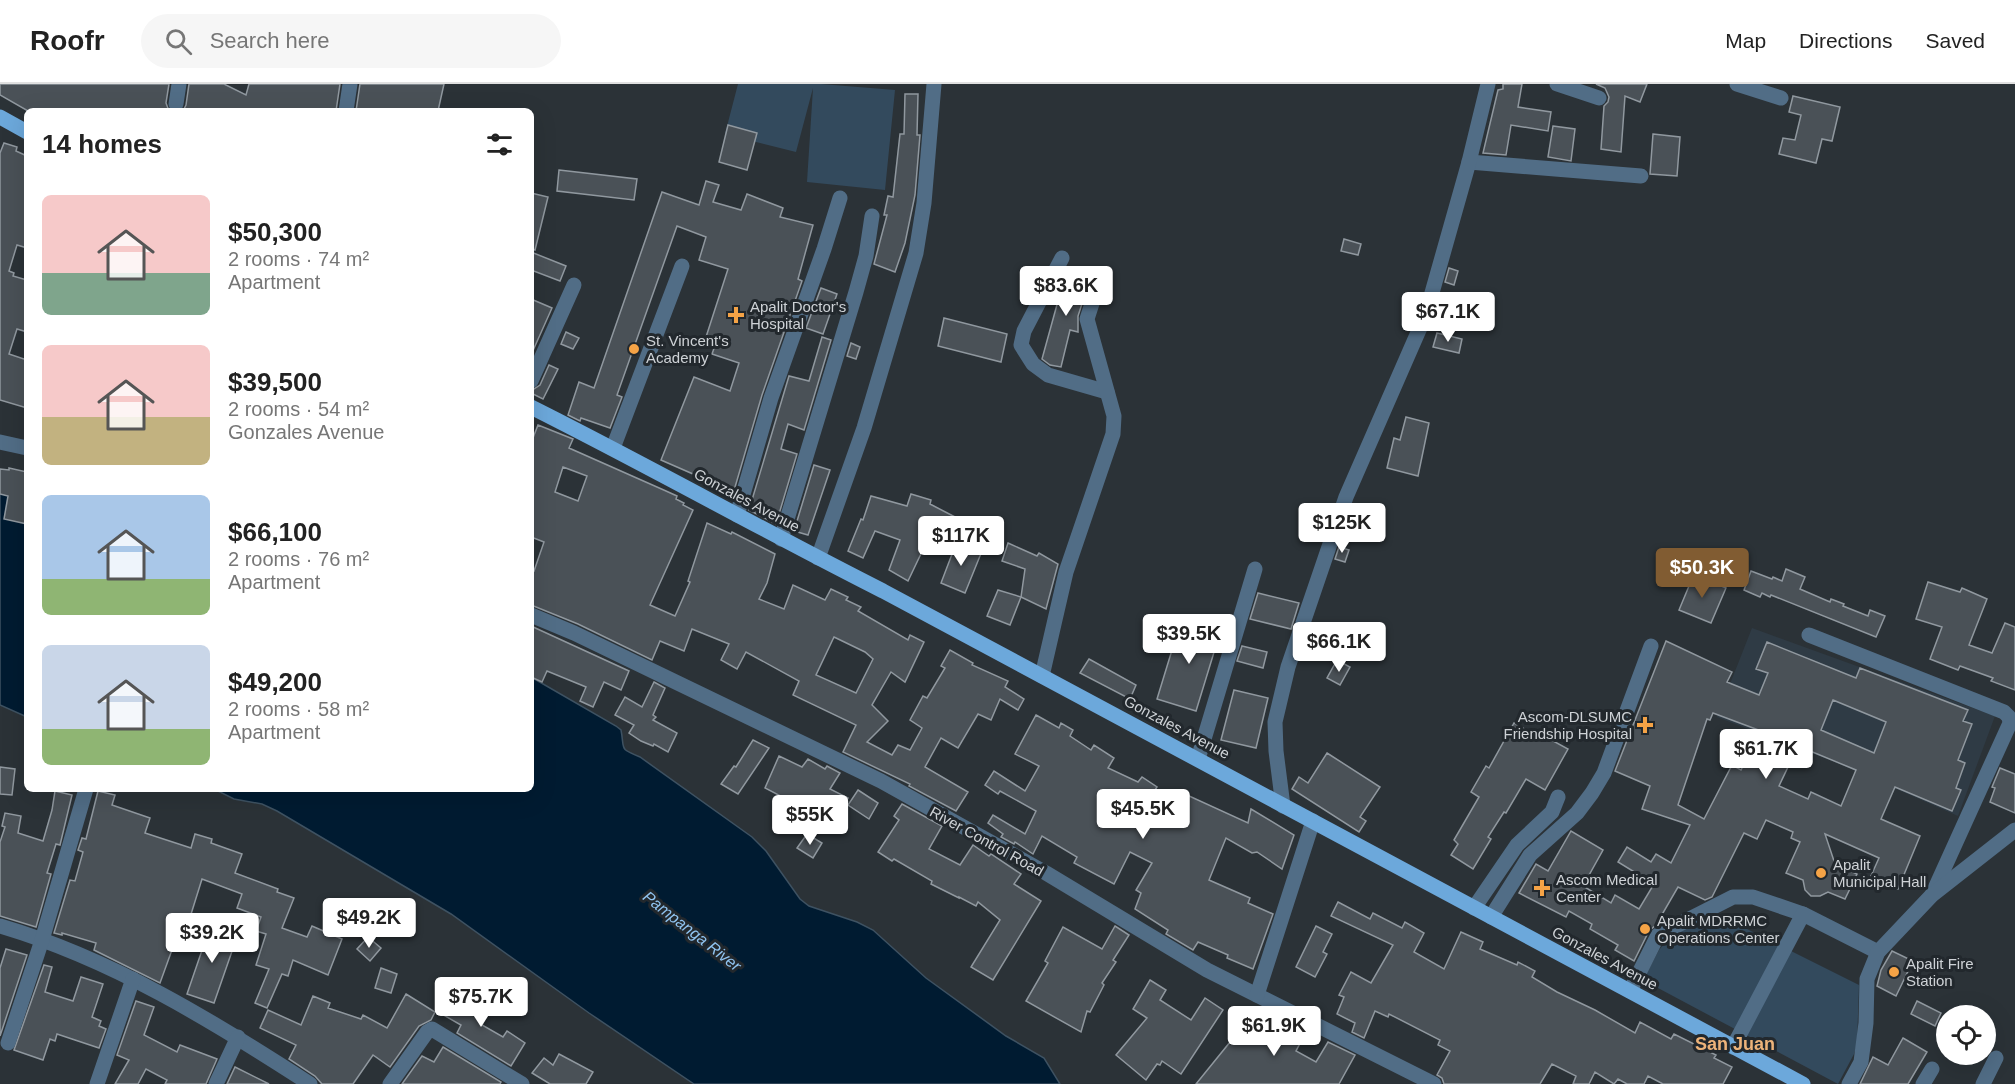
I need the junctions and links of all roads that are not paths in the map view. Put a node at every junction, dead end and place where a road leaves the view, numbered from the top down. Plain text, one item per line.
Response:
1 (178, 84) edge
2 (351, 84) edge
3 (934, 84) edge
4 (1488, 84) edge
5 (1557, 84) edge
6 (1737, 84) edge
7 (1599, 98) dead end
8 (1781, 98) dead end
9 (176, 104) dead end
10 (347, 108) edge
11 (0, 117) edge
12 (24, 130) edge
13 (1469, 162) junction
14 (1641, 176) dead end
15 (840, 198) dead end
16 (872, 216) dead end
17 (1062, 258) dead end
18 (681, 266) dead end
19 (574, 285) dead end
20 (1096, 291) dead end
21 (534, 374) edge
22 (1107, 392) junction
23 (534, 408) edge
24 (0, 442) edge
25 (24, 447) edge
26 (614, 448) junction
27 (737, 515) junction
28 (780, 539) junction
29 (818, 558) junction
30 (1255, 569) dead end
31 (534, 616) edge
32 (1809, 635) dead end
33 (1651, 646) dead end
34 (1042, 676) junction
35 (1198, 759) junction
36 (85, 792) edge
37 (1558, 797) dead end
38 (1283, 806) junction
39 (1313, 821) junction
40 (2015, 831) edge
41 (1932, 895) junction
42 (1474, 908) junction
43 (1803, 914) junction
44 (1491, 917) junction
45 (0, 926) edge
46 (42, 940) junction
47 (1878, 952) junction
48 (133, 979) junction
49 (1630, 991) junction
50 (1257, 995) junction
51 (238, 1037) junction
52 (8, 1043) dead end
53 (1733, 1047) junction
54 (1992, 1065) edge
55 (1932, 1069) dead end
56 (97, 1084) edge
57 (216, 1084) edge
58 (310, 1084) edge
59 (390, 1084) edge
60 (522, 1084) edge
61 (1434, 1084) edge
62 (1803, 1084) edge
63 (1849, 1084) edge
64 (1923, 1084) edge
65 (1983, 1084) edge

1 - 9 street
2 - 10 street
3 - 29 street
4 - 13 street
5 - 7 street
6 - 8 street
11 - 12 main road
13 - 14 street
13 - 38 street
15 - 27 street
16 - 28 street
17 - 22 street
18 - 26 street
19 - 21 street
20 - 22 street
22 - 34 street
23 - 26 main road, Gonzales Avenue
24 - 25 street
26 - 27 main road, Gonzales Avenue
27 - 28 main road, Gonzales Avenue
28 - 29 main road, Gonzales Avenue
29 - 34 main road, Gonzales Avenue
30 - 35 street
31 - 50 street, River Control Road
32 - 41 street
33 - 44 street
34 - 35 main road, Gonzales Avenue
35 - 38 main road, Gonzales Avenue
36 - 46 street
37 - 42 street
38 - 39 main road, Gonzales Avenue
39 - 42 main road, Gonzales Avenue
39 - 50 street
40 - 41 street
41 - 47 street
42 - 44 main road, Gonzales Avenue
43 - 47 street
43 - 49 street
43 - 53 street
44 - 49 main road, Gonzales Avenue
45 - 46 street
46 - 48 street
46 - 52 street
47 - 63 street
48 - 51 street
48 - 56 street
49 - 53 main road, Gonzales Avenue
50 - 61 street, River Control Road
51 - 57 street
51 - 58 street
53 - 62 main road, Gonzales Avenue
54 - 65 street
55 - 64 street
59 - 60 street

